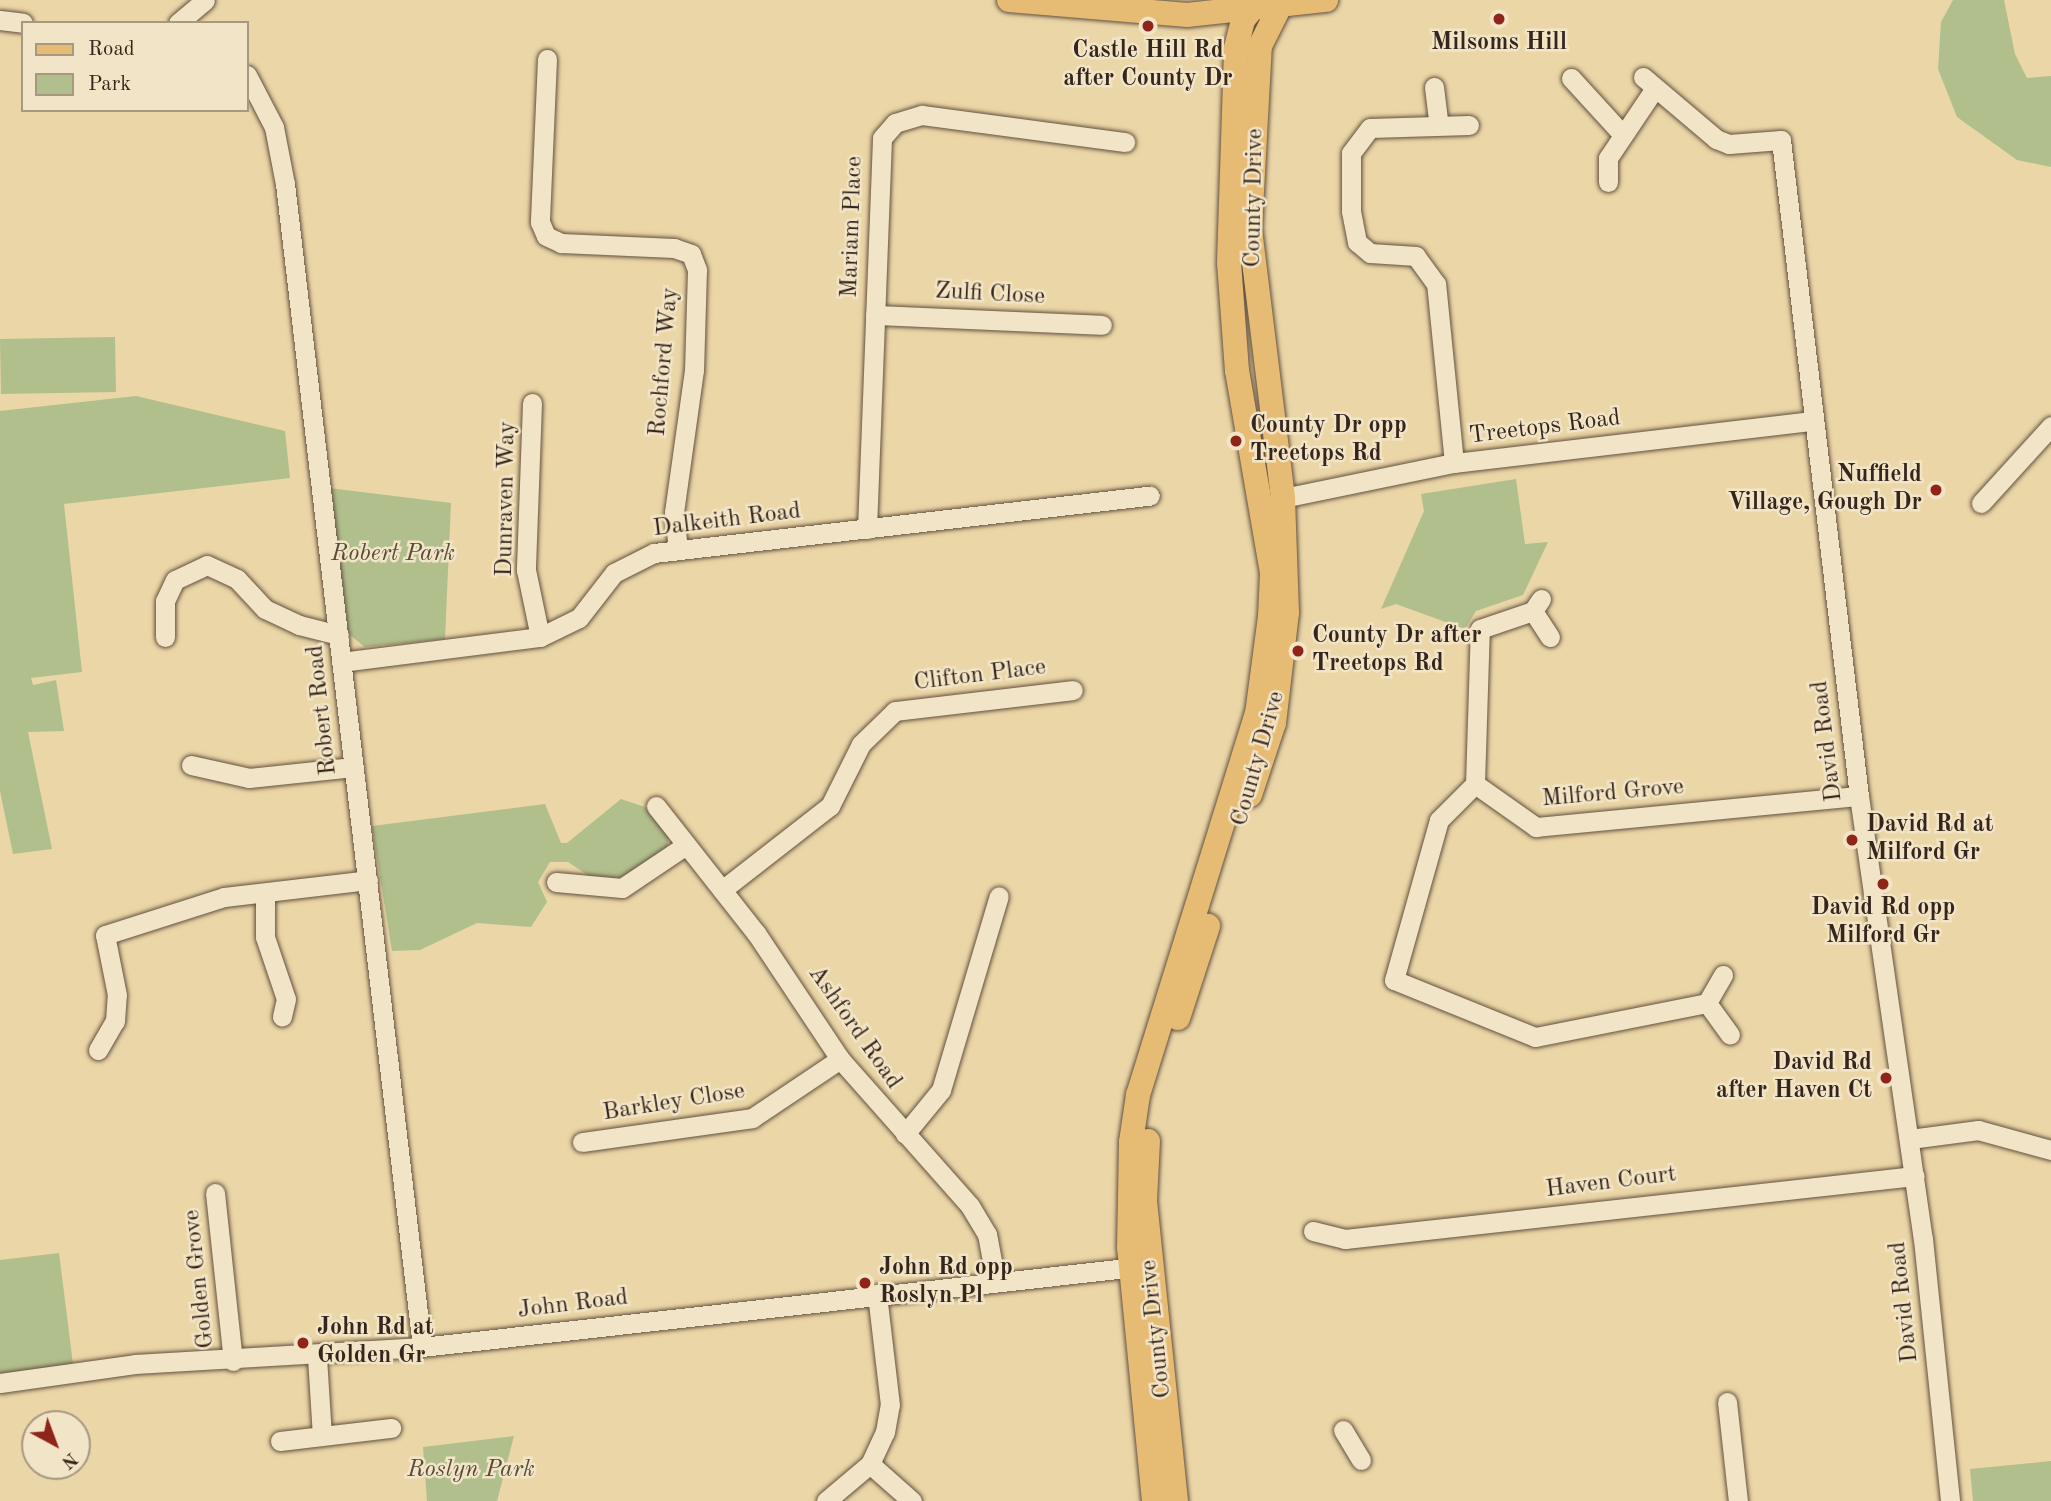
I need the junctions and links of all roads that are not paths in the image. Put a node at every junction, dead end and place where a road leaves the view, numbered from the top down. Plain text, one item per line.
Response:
1 (1009, 0) edge
2 (1315, 1) edge
3 (1267, 5) edge
4 (203, 11) edge
5 (0, 20) edge
6 (182, 21) edge
7 (21, 23) edge
8 (547, 59) dead end
9 (248, 77) edge
10 (1571, 78) dead end
11 (1434, 87) dead end
12 (1439, 125) junction
13 (1469, 125) dead end
14 (1623, 135) junction
15 (1125, 142) dead end
16 (1608, 182) dead end
17 (875, 314) junction
18 (1102, 325) dead end
19 (533, 403) dead end
20 (1814, 421) junction
21 (2051, 426) edge
22 (1250, 445) junction
23 (1454, 463) junction
24 (1150, 496) dead end
25 (1283, 498) junction
26 (1981, 503) dead end
27 (867, 529) junction
28 (1265, 537) junction
29 (678, 549) junction
30 (339, 635) junction
31 (165, 637) dead end
32 (540, 637) junction
33 (1550, 637) dead end
34 (341, 662) junction
35 (1073, 690) dead end
36 (191, 765) dead end
37 (353, 767) junction
38 (1475, 784) junction
39 (1859, 796) junction
40 (656, 806) dead end
41 (686, 845) junction
42 (368, 880) junction
43 (556, 882) dead end
44 (722, 890) junction
45 (265, 896) junction
46 (999, 896) dead end
47 (1723, 975) dead end
48 (1707, 1003) junction
49 (282, 1017) dead end
50 (1730, 1035) dead end
51 (98, 1049) dead end
52 (840, 1059) junction
53 (905, 1134) junction
54 (1910, 1139) junction
55 (582, 1142) dead end
56 (2051, 1150) edge
57 (1915, 1175) junction
58 (215, 1193) dead end
59 (1313, 1231) dead end
60 (1140, 1266) junction
61 (996, 1282) junction
62 (877, 1294) junction
63 (422, 1347) junction
64 (317, 1357) junction
65 (233, 1361) junction
66 (0, 1383) edge
67 (1727, 1402) dead end
68 (391, 1428) dead end
69 (1343, 1430) dead end
70 (322, 1436) junction
71 (281, 1441) dead end
72 (1361, 1460) dead end
73 (870, 1464) junction
74 (826, 1501) edge
75 (912, 1501) edge
76 (1154, 1501) edge
77 (1176, 1501) edge
78 (1738, 1501) edge
79 (1950, 1501) edge

1 - 3 main road
2 - 3 main road
3 - 22 main road, County Drive
3 - 25 main road, County Drive
4 - 6 street
5 - 7 street
8 - 29 street, Rochford Way
9 - 30 street, Robert Road
10 - 14 street
11 - 12 street
12 - 13 street
12 - 23 street
14 - 16 street
14 - 20 street, David Road
15 - 17 street, Mariam Place
17 - 18 street, Zulfi Close
17 - 27 street, Mariam Place
19 - 32 street, Dunraven Way
20 - 23 street, Treetops Road
20 - 39 street, David Road
21 - 26 street
22 - 25 street
22 - 28 main road, County Drive
23 - 25 street, Treetops Road
24 - 27 street, Dalkeith Road
25 - 28 street
25 - 60 main road, County Drive
27 - 29 street, Dalkeith Road
28 - 60 main road, County Drive
29 - 32 street, Dalkeith Road
30 - 31 street
30 - 34 street, Robert Road
32 - 34 street, Dalkeith Road
33 - 38 street
34 - 37 street, Robert Road
35 - 44 street, Clifton Place
36 - 37 street
37 - 42 street, Robert Road
38 - 39 street, Milford Grove
38 - 48 street
39 - 54 street, David Road
40 - 41 street, Ashford Road
41 - 43 street
41 - 44 street, Ashford Road
42 - 45 street
42 - 63 street, Robert Road
44 - 52 street, Ashford Road
45 - 49 street
45 - 51 street
46 - 53 street
47 - 48 street
48 - 50 street
52 - 53 street, Ashford Road
52 - 55 street, Barkley Close
53 - 61 street, Ashford Road
54 - 56 street
54 - 57 street, David Road
57 - 59 street, Haven Court
57 - 79 street, David Road
58 - 65 street, Golden Grove
60 - 61 street, John Road
60 - 76 main road, County Drive
60 - 77 main road, County Drive
61 - 62 street, John Road
62 - 63 street, John Road
62 - 73 street
63 - 64 street, John Road
64 - 65 street, John Road
64 - 70 street
65 - 66 street, John Road
67 - 78 street
68 - 70 street
69 - 72 street
70 - 71 street
73 - 74 street
73 - 75 street

